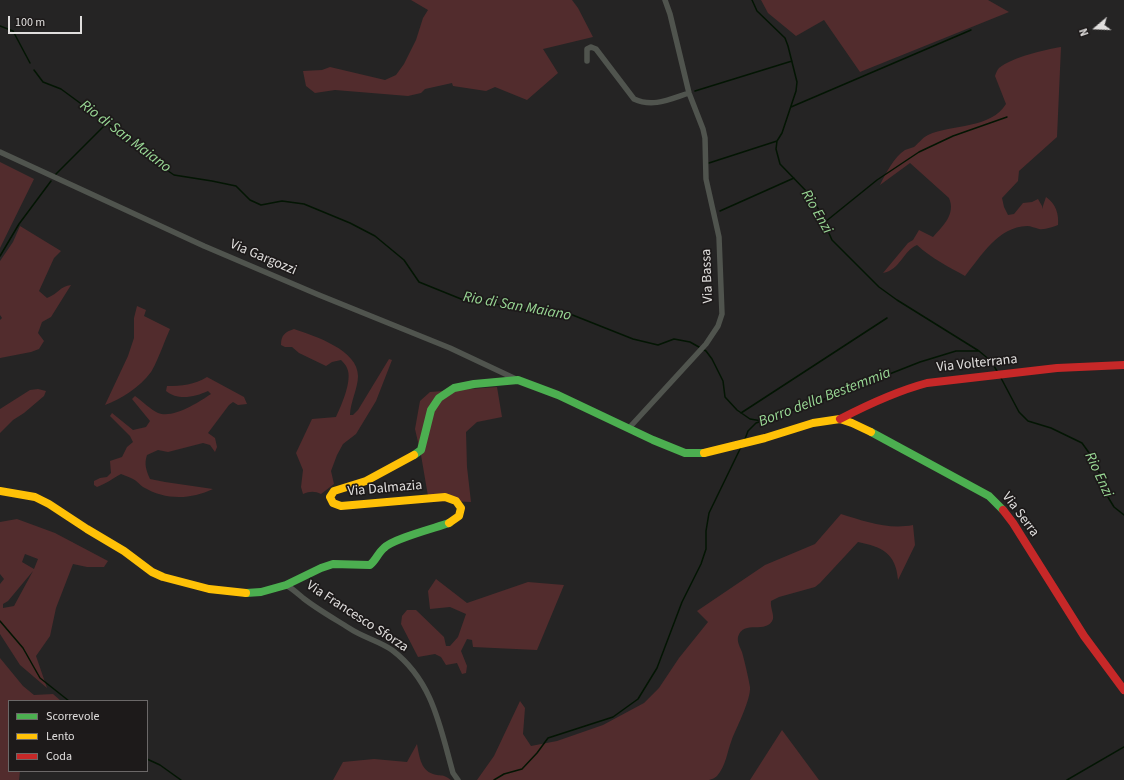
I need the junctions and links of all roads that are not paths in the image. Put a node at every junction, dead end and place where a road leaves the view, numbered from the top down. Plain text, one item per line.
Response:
1 (665, 0) edge
2 (587, 61) dead end
3 (689, 93) junction
4 (0, 152) edge
5 (1124, 365) edge
6 (518, 380) junction
7 (840, 420) junction
8 (629, 428) junction
9 (0, 491) edge
10 (286, 585) junction
11 (1124, 690) edge
12 (458, 780) edge

1 - 3 street, Via Bassa
2 - 3 street
3 - 8 street, Via Bassa
4 - 6 street, Via Gargozzi
5 - 7 main road, Via Volterrana
6 - 8 main road, Via Dalmazia
6 - 10 main road, Via Dalmazia
7 - 8 main road, Via Dalmazia
7 - 11 main road, Via Serra
9 - 10 main road, Via Dalmazia
10 - 12 street, Via Francesco Sforza

